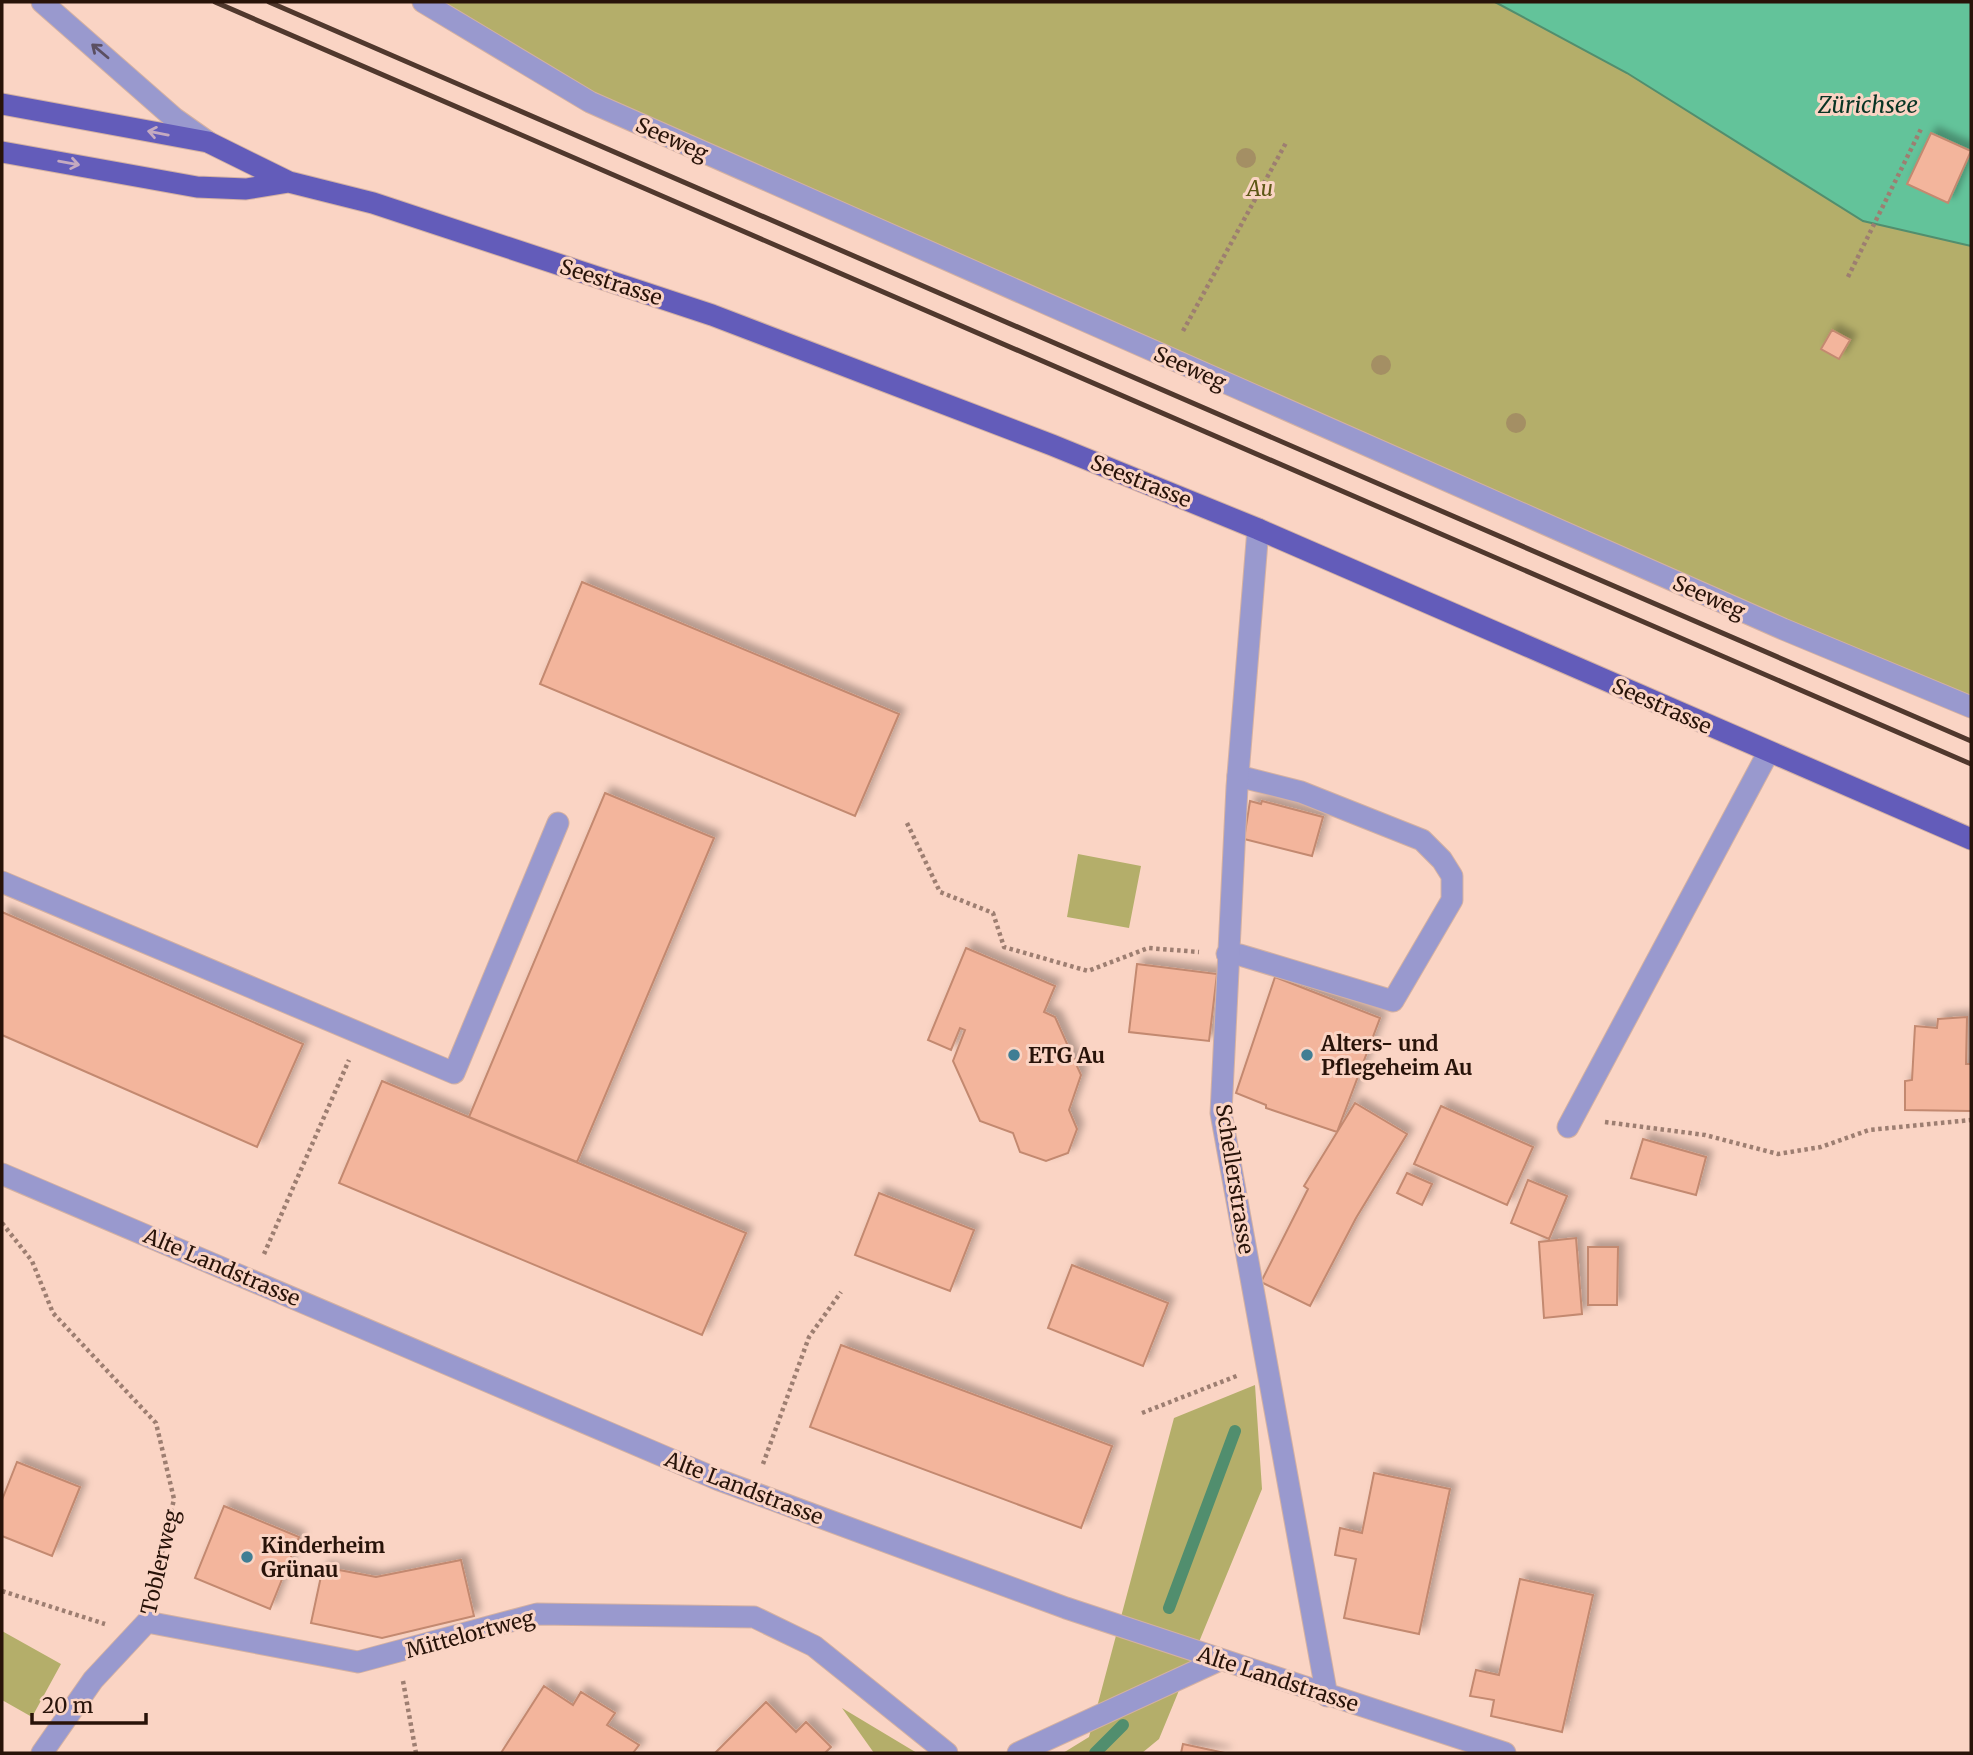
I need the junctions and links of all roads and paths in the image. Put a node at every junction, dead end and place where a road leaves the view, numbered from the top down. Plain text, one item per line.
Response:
1 (42, 2) edge
2 (423, 2) edge
3 (2, 104) edge
4 (1921, 129) dead end
5 (1287, 141) dead end
6 (208, 142) junction
7 (2, 152) edge
8 (289, 182) junction
9 (1848, 277) dead end
10 (1161, 355) junction
11 (1258, 529) junction
12 (1971, 707) edge
13 (1768, 753) junction
14 (1238, 776) junction
15 (558, 823) dead end
16 (907, 823) dead end
17 (1971, 839) edge
18 (2, 882) edge
19 (1227, 954) junction
20 (360, 1033) junction
21 (1587, 1093) junction
22 (1971, 1120) edge
23 (1568, 1127) dead end
24 (2, 1174) edge
25 (2, 1223) edge
26 (261, 1259) dead end
27 (841, 1292) dead end
28 (1266, 1364) junction
29 (1142, 1413) dead end
30 (760, 1471) dead end
31 (2, 1591) edge
32 (147, 1622) junction
33 (398, 1652) junction
34 (1220, 1660) junction
35 (1327, 1696) junction
36 (42, 1753) edge
37 (416, 1753) edge
38 (947, 1753) edge
39 (1018, 1753) edge
40 (1505, 1753) edge

6 -> 1 street
2 - 10 street, Seeweg
6 -> 3 main road, Seestrasse
4 - 9 path
5 - 10 path
6 - 8 main road, Seestrasse
7 -> 8 main road, Seestrasse
8 - 11 main road, Seestrasse
10 - 12 street, Seeweg
11 - 13 main road, Seestrasse
11 - 14 street, Schellerstrasse
13 - 17 main road, Seestrasse
13 - 21 street
14 - 19 street, Schellerstrasse
14 - 19 street
15 - 20 street
16 - 19 path
18 - 20 street
19 - 28 street, Schellerstrasse
20 - 26 path
21 - 22 path
21 - 23 street
24 - 34 street, Alte Landstrasse
25 - 32 path, Toblerweg
27 - 30 path
28 - 29 path
28 - 35 street, Schellerstrasse
31 - 32 path
32 - 33 street, Mittelortweg
32 - 36 street, Toblerweg
33 - 37 path
33 - 38 street, Mittelortweg
34 - 35 street, Alte Landstrasse
34 - 39 street
35 - 40 street, Alte Landstrasse

